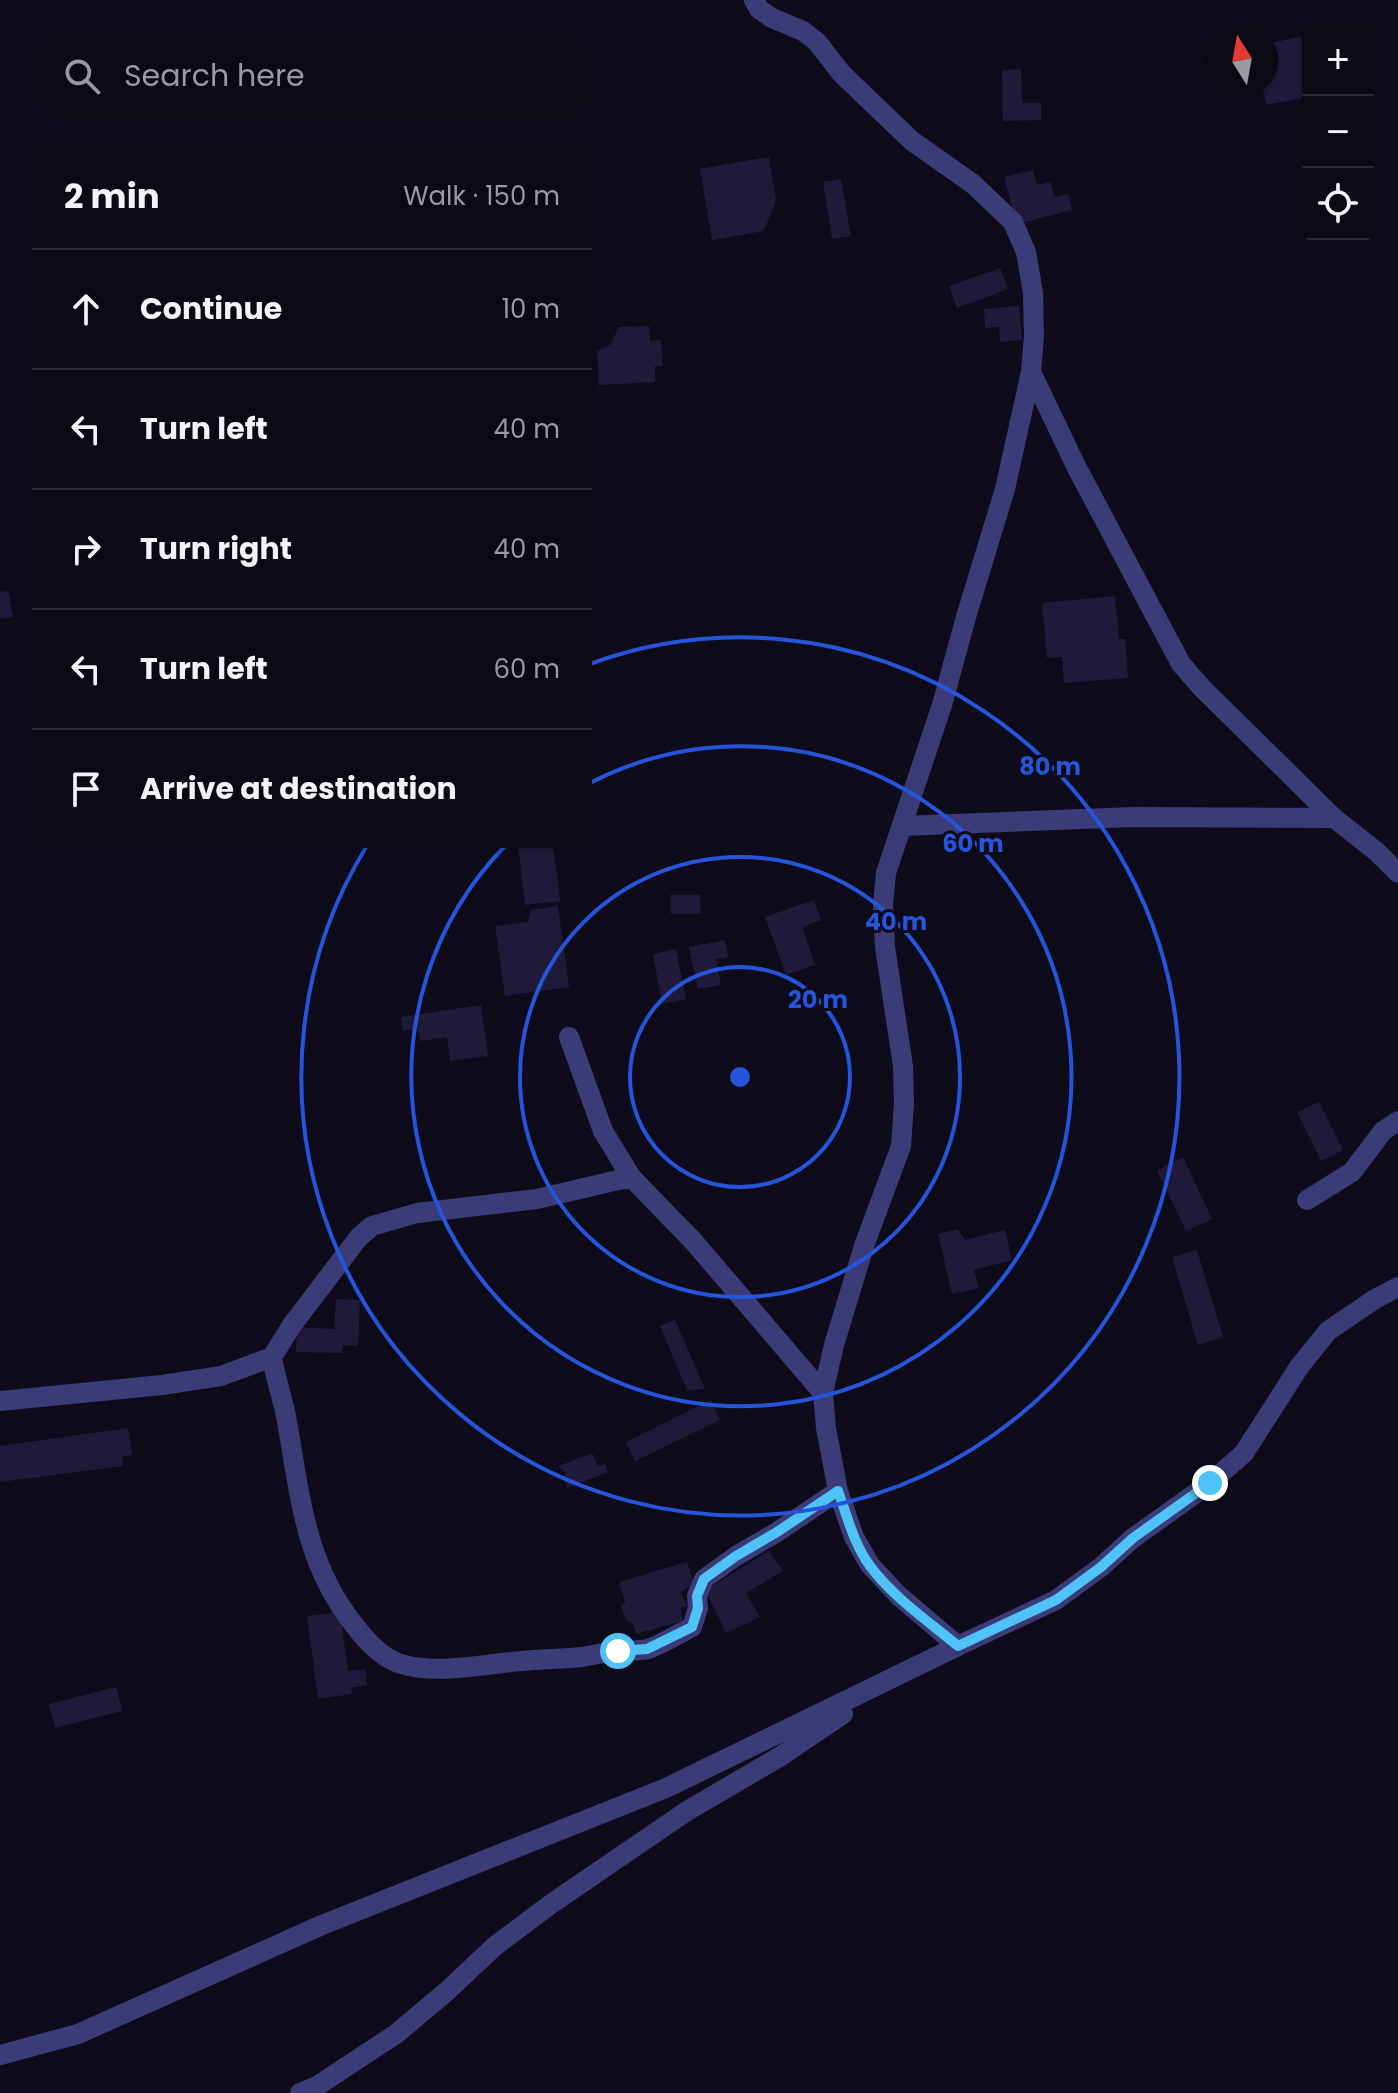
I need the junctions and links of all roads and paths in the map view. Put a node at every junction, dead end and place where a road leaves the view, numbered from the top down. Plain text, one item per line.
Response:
1 (754, 0) edge
2 (1031, 372) junction
3 (1334, 818) junction
4 (902, 826) junction
5 (1398, 873) edge
6 (569, 1037) dead end
7 (1398, 1121) edge
8 (631, 1177) junction
9 (1307, 1200) dead end
10 (1398, 1287) edge
11 (272, 1357) junction
12 (823, 1393) junction
13 (0, 1401) edge
14 (838, 1491) junction
15 (958, 1646) junction
16 (931, 1660) junction
17 (0, 2055) edge
18 (300, 2093) edge

1 - 2 street
2 - 3 street
2 - 4 street
3 - 4 street
3 - 5 street
4 - 12 street
6 - 8 street
7 - 9 street
8 - 11 street
8 - 12 street
10 - 15 street
11 - 13 street
11 - 14 street
12 - 14 street
14 - 15 street
15 - 16 street
16 - 17 street
16 - 18 street

